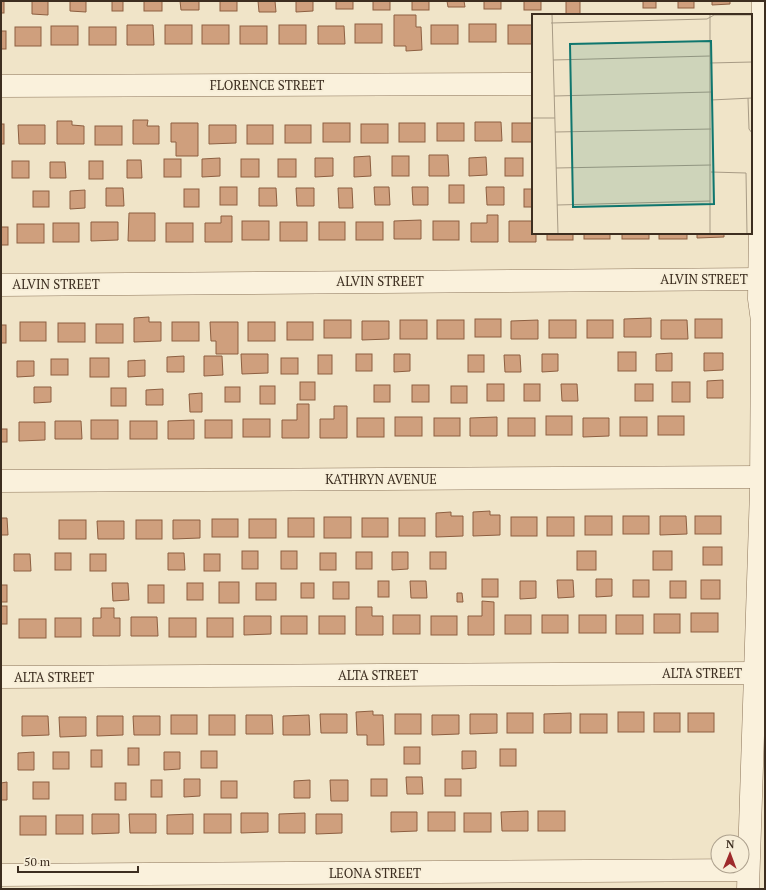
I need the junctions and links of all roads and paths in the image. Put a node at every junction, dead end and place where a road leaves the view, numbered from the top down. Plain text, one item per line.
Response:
1 (763, 1) edge
2 (756, 83) edge
3 (532, 84) edge
4 (1, 86) edge
5 (763, 119) edge
6 (760, 279) junction
7 (1, 285) edge
8 (764, 321) edge
9 (761, 477) junction
10 (1, 481) edge
11 (755, 673) junction
12 (1, 677) edge
13 (760, 711) edge
14 (1, 875) edge
15 (748, 880) edge

1 - 2 street
2 - 5 street
3 - 4 street, FLORENCE STREET
5 - 6 street
6 - 7 street, ALVIN STREET
6 - 8 street
8 - 9 street
9 - 10 street, KATHRYN AVENUE
9 - 11 street
11 - 12 street, ALTA STREET
11 - 13 street
13 - 15 street
14 - 15 street, LEONA STREET

